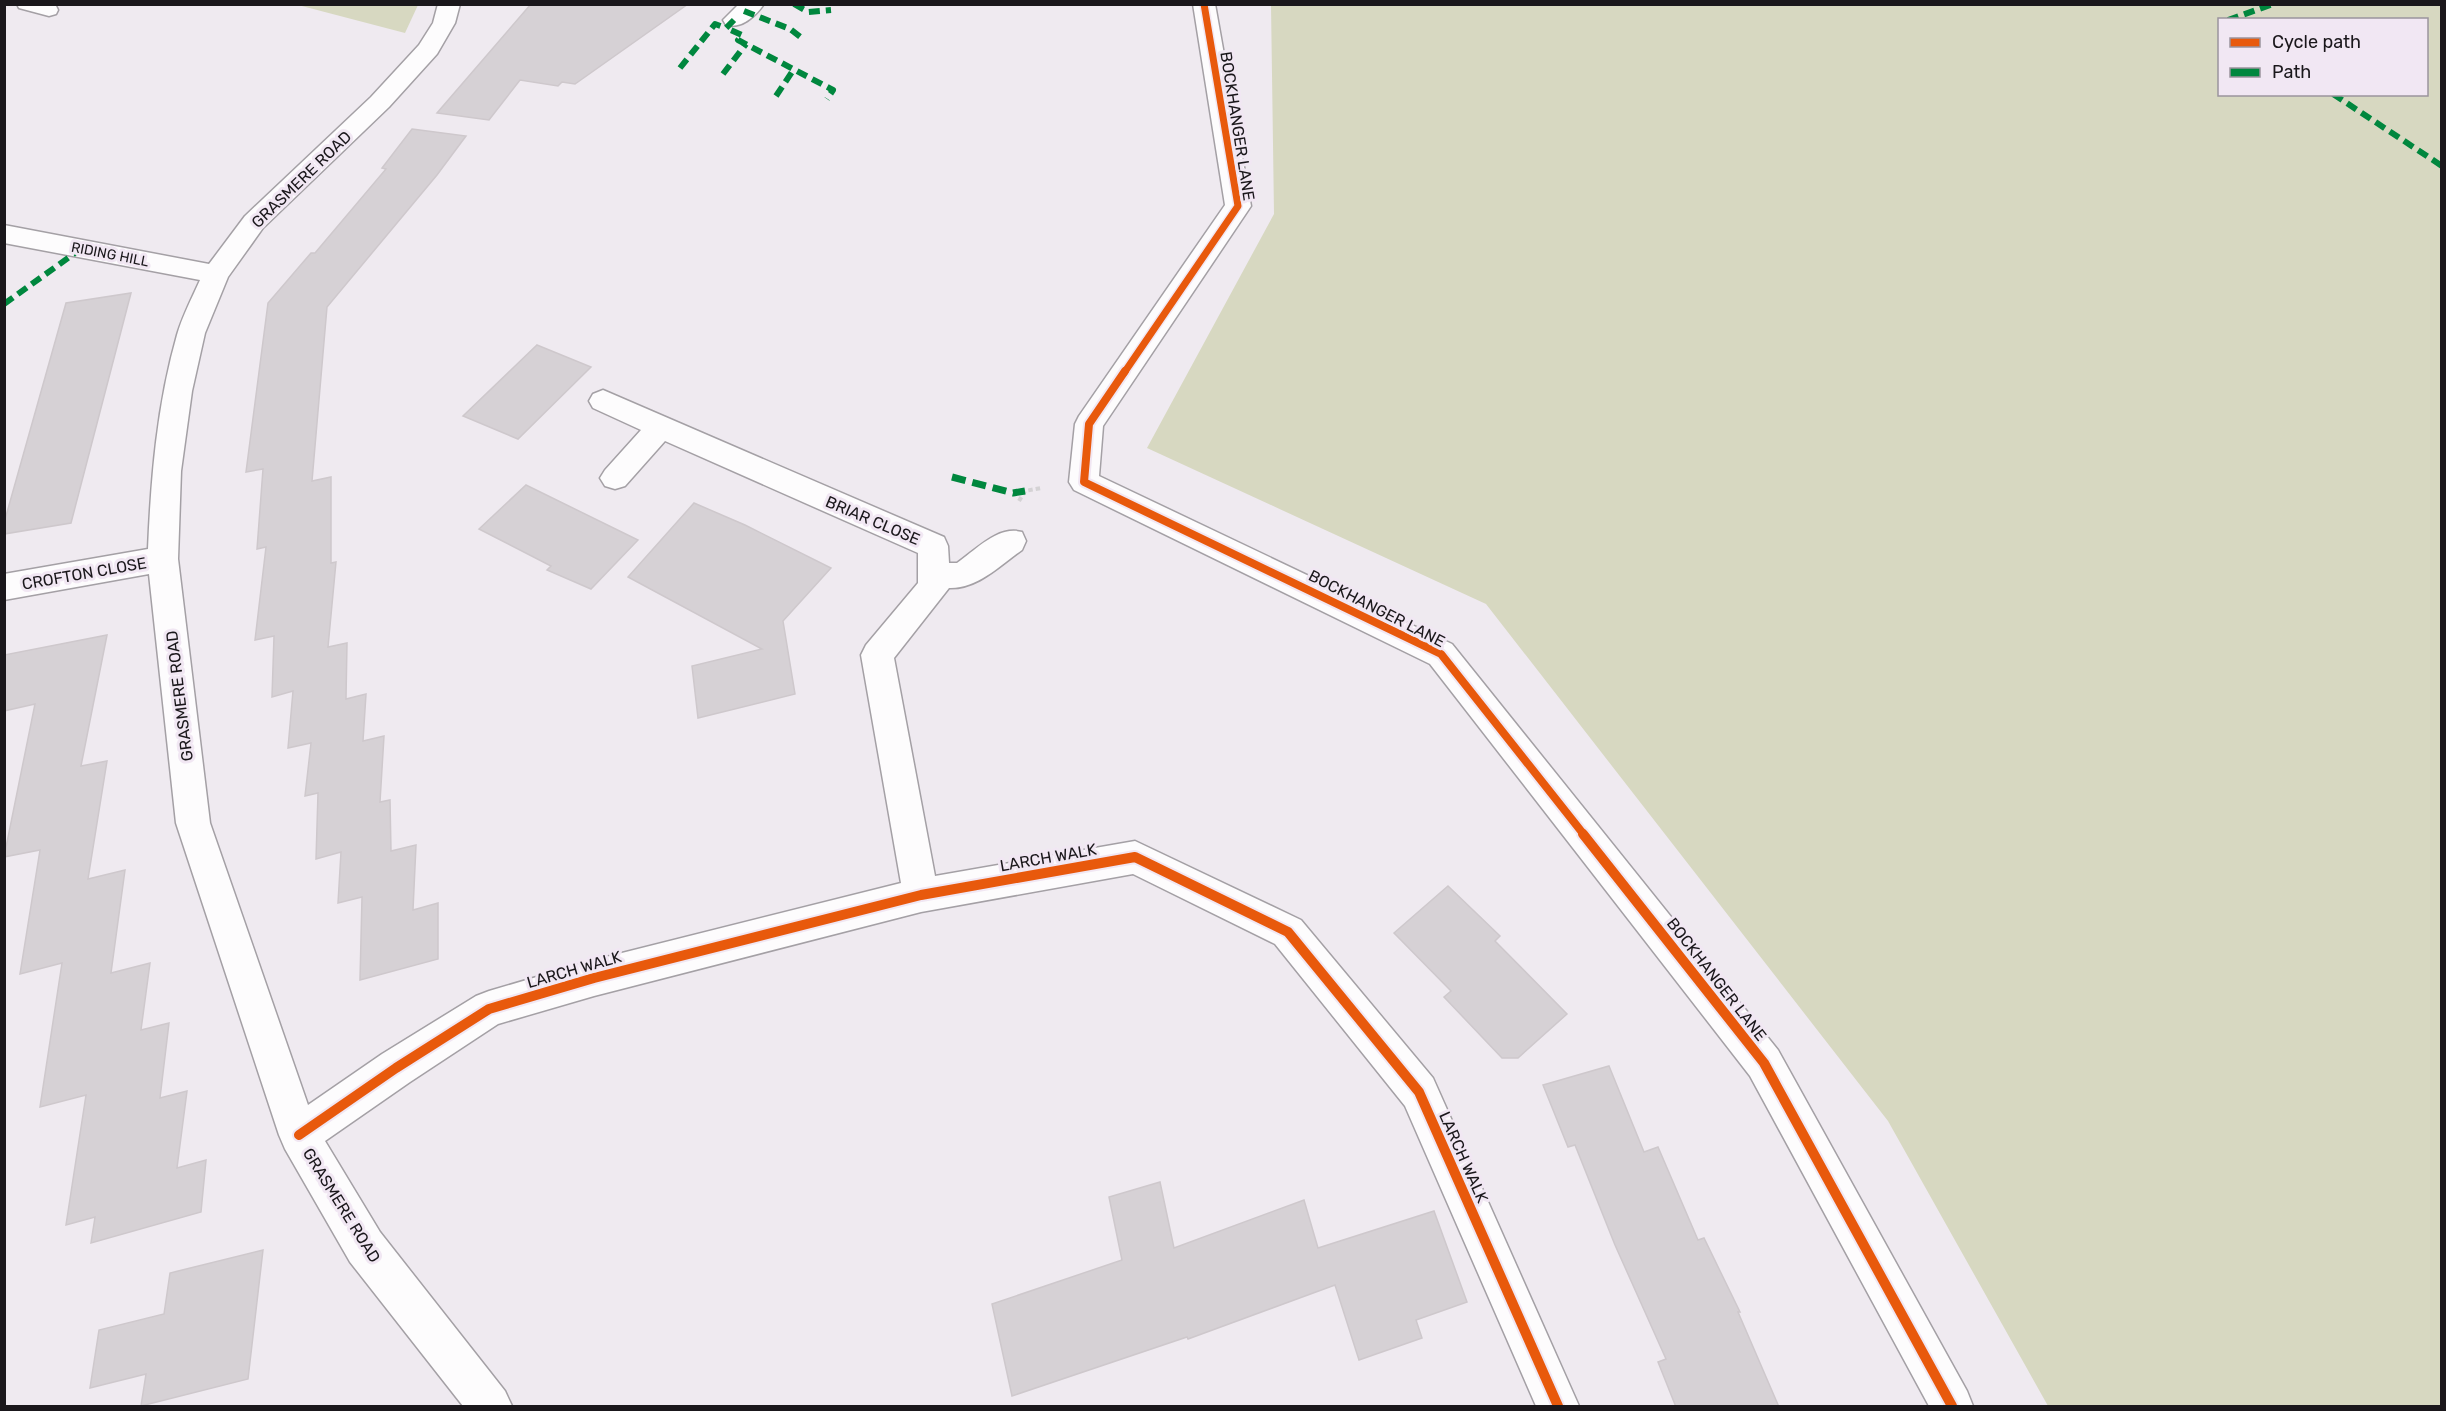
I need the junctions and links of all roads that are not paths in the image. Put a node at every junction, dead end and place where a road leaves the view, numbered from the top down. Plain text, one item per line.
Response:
1 (26, 4) edge
2 (449, 4) edge
3 (753, 4) edge
4 (1204, 4) edge
5 (49, 10) dead end
6 (734, 20) dead end
7 (4, 234) edge
8 (216, 274) junction
9 (603, 401) dead end
10 (660, 427) junction
11 (615, 478) dead end
12 (1011, 541) road end
13 (163, 559) junction
14 (933, 575) junction
15 (4, 587) edge
16 (921, 895) junction
17 (299, 1135) junction
18 (490, 1407) edge
19 (1558, 1407) edge
20 (1952, 1407) edge

1 - 5 lane
2 - 8 street, GRASMERE ROAD
3 - 6 street
4 - 20 street, BOCKHANGER LANE
7 - 8 street, RIDING HILL
8 - 13 street, GRASMERE ROAD
9 - 10 street, BRIAR CLOSE
10 - 11 street
10 - 14 street, BRIAR CLOSE
12 - 14 street
13 - 15 street, CROFTON CLOSE
13 - 17 street, GRASMERE ROAD
14 - 16 street, BRIAR CLOSE
16 - 17 street, LARCH WALK
16 - 19 street, LARCH WALK
17 - 18 street, GRASMERE ROAD

